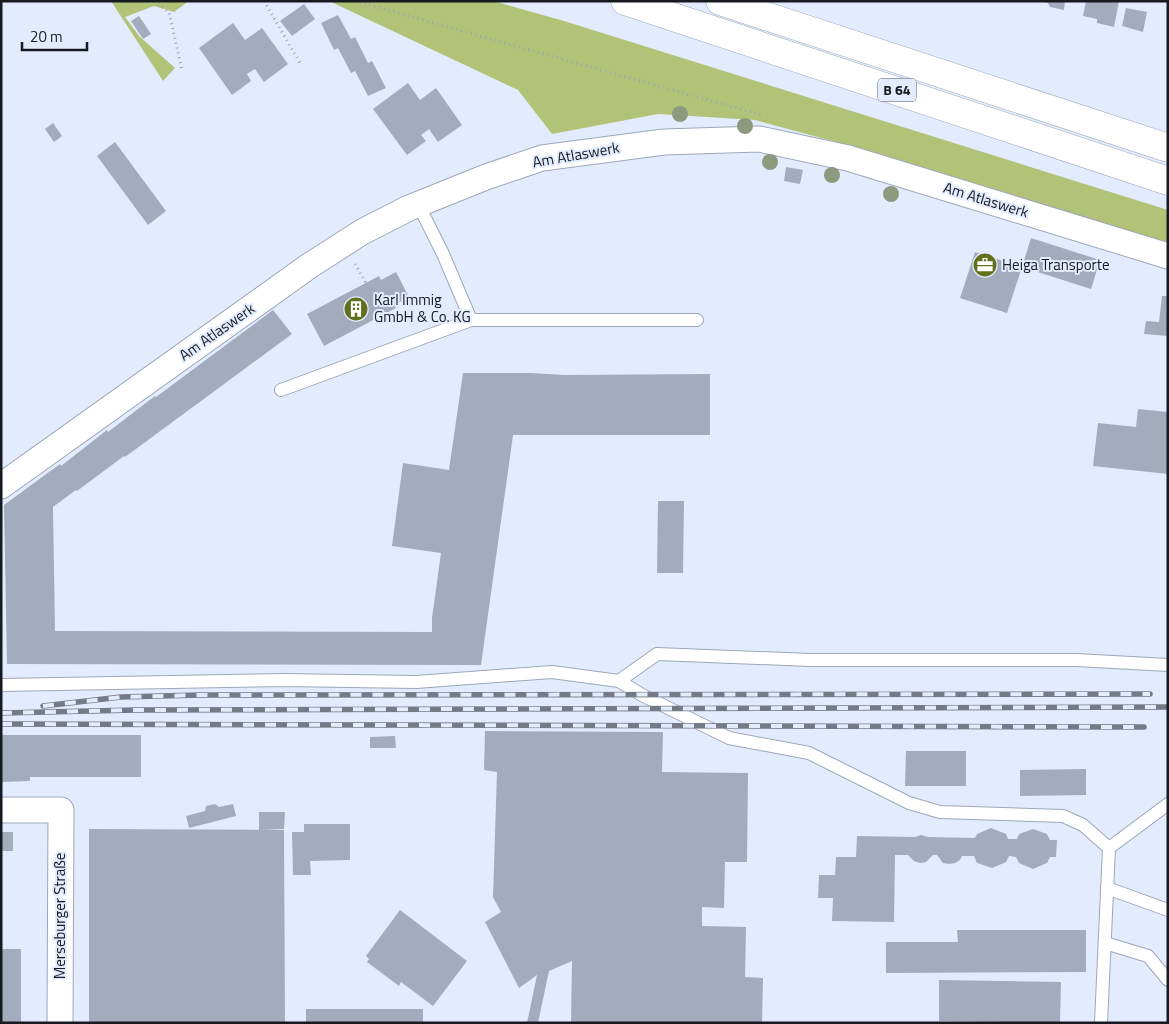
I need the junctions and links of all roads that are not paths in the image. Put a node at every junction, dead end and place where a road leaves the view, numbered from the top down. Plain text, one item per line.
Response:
1 (625, 1) edge
2 (720, 1) edge
3 (1168, 148) edge
4 (1168, 180) edge
5 (418, 204) junction
6 (1168, 256) edge
7 (471, 320) junction
8 (697, 320) dead end
9 (281, 390) dead end
10 (1, 486) edge
11 (1168, 665) edge
12 (618, 681) junction
13 (1, 685) edge
14 (1168, 804) edge
15 (1, 810) edge
16 (1109, 848) junction
17 (1107, 888) junction
18 (1168, 910) edge
19 (1105, 943) junction
20 (1168, 980) edge
21 (60, 1023) edge
22 (1101, 1023) edge

1 - 4 highway, B 64
2 - 3 highway, B 64
5 - 6 street, Am Atlaswerk
5 - 7 lane
5 - 10 street, Am Atlaswerk
7 - 8 lane
7 - 9 lane
11 - 12 lane
12 - 13 lane
12 - 16 lane
14 - 16 lane
15 - 21 street, Merseburger Straße
16 - 17 lane
17 - 18 lane
17 - 19 lane
19 - 20 lane
19 - 22 lane

